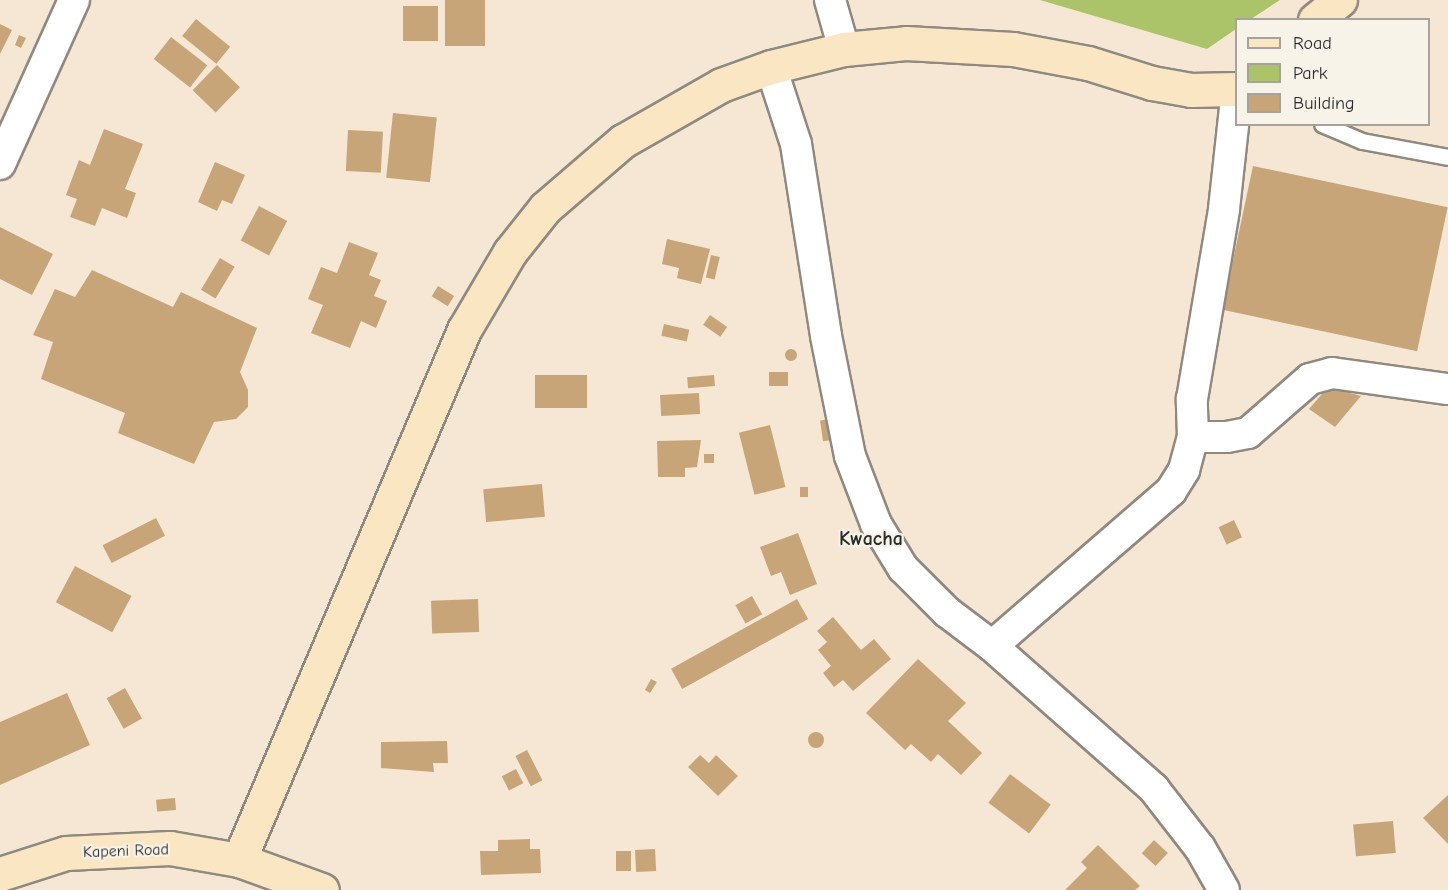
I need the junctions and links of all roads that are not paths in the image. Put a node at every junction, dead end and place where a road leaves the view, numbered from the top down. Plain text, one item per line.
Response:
1 (74, 0) edge
2 (830, 0) edge
3 (1340, 0) edge
4 (1318, 18) edge
5 (844, 49) junction
6 (771, 67) junction
7 (1235, 89) edge
8 (1235, 108) edge
9 (1327, 126) edge
10 (1448, 157) edge
11 (0, 164) edge
12 (1448, 389) edge
13 (1193, 437) junction
14 (992, 646) junction
15 (239, 860) junction
16 (0, 874) edge
17 (322, 890) edge
18 (1224, 890) edge

1 - 11 street
2 - 5 street
3 - 4 main road
5 - 6 main road
5 - 7 main road
6 - 14 street
6 - 15 main road
8 - 13 street
9 - 10 lane
12 - 13 street
13 - 14 street
14 - 18 street
15 - 16 main road, Kapeni Road
15 - 17 main road, Kapeni Road

